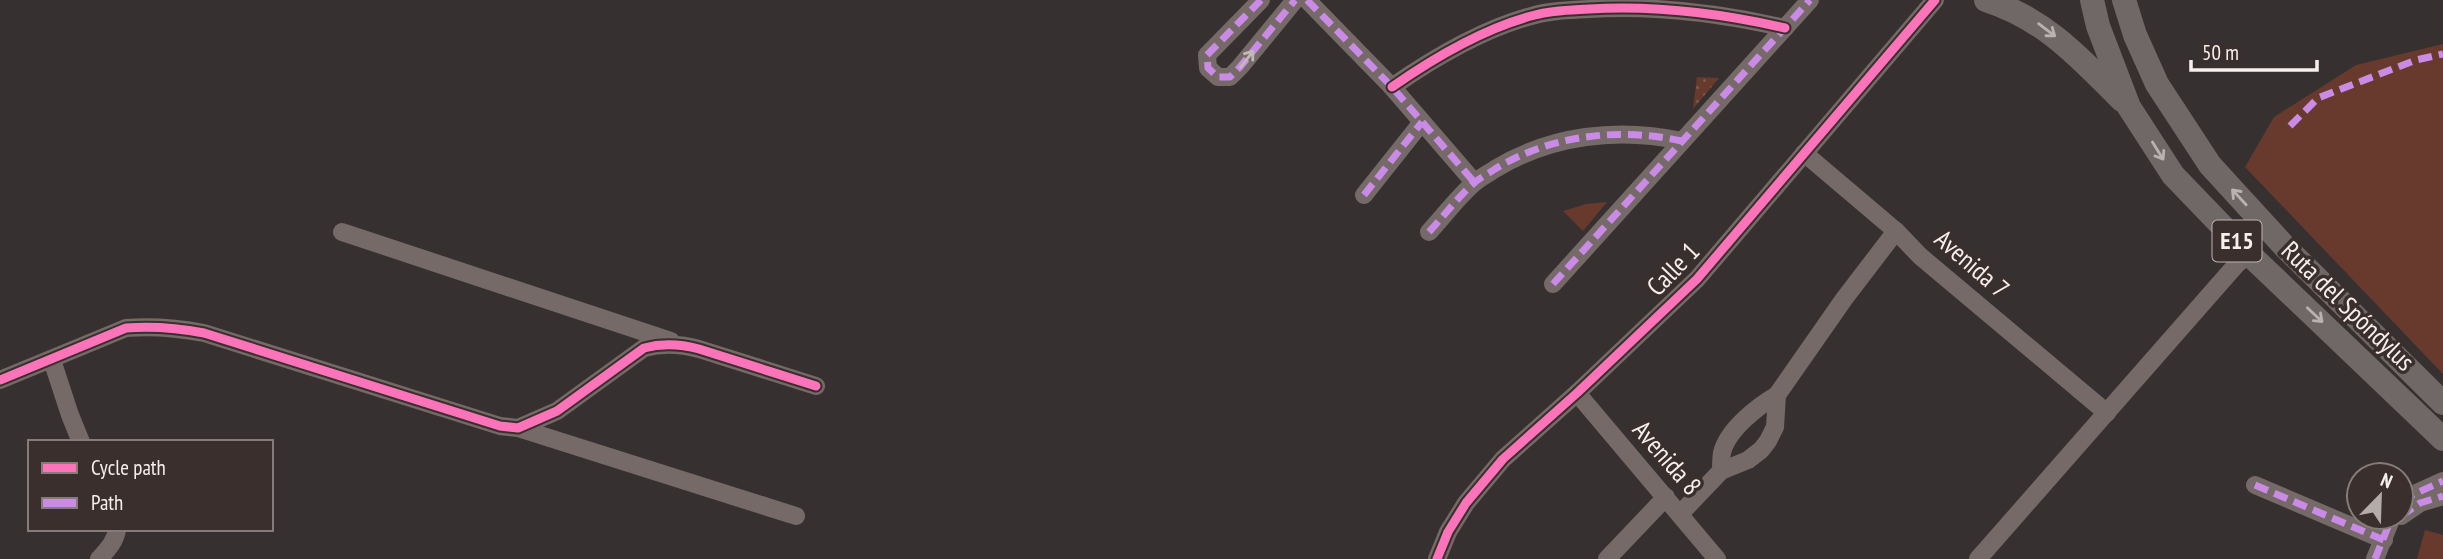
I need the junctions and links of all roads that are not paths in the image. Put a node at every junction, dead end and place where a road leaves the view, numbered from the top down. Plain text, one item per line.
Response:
1 (1261, 0) edge
2 (1295, 0) edge
3 (1307, 0) edge
4 (1810, 0) edge
5 (1935, 0) edge
6 (1986, 0) edge
7 (2092, 0) edge
8 (2124, 0) edge
9 (1785, 28) junction
10 (1392, 87) junction
11 (2130, 107) junction
12 (1422, 122) junction
13 (1682, 141) junction
14 (1804, 153) junction
15 (1474, 182) junction
16 (1364, 195) dead end
17 (1896, 231) junction
18 (342, 232) dead end
19 (1429, 232) dead end
20 (2249, 254) junction
21 (1553, 284) dead end
22 (685, 345) junction
23 (52, 360) junction
24 (0, 380) edge
25 (816, 386) dead end
26 (1577, 393) junction
27 (1777, 395) junction
28 (2443, 403) edge
29 (2107, 413) junction
30 (518, 428) junction
31 (2443, 439) edge
32 (80, 440) edge
33 (1721, 471) junction
34 (2443, 481) edge
35 (2255, 485) dead end
36 (2415, 494) edge
37 (2443, 496) edge
38 (1665, 497) junction
39 (2415, 506) edge
40 (1680, 514) junction
41 (796, 516) dead end
42 (117, 531) edge
43 (2389, 531) edge
44 (2384, 540) junction
45 (99, 559) edge
46 (1437, 559) edge
47 (1607, 559) edge
48 (1717, 559) edge
49 (1978, 559) edge
50 (2375, 559) edge

1 -> 2 street
3 - 10 street
4 - 9 street
5 - 14 street, Calle 1
6 -> 11 highway
7 - 11 highway, Ruta del Spóndylus / E15
28 -> 8 highway, Ruta del Spóndylus / E15
9 - 10 street
9 - 13 street
10 - 12 street
11 -> 20 highway, Ruta del Spóndylus / E15
12 - 15 street
12 - 16 street
13 - 15 street
13 - 21 street
14 - 17 street, Avenida 7
14 - 26 street, Calle 1
15 - 19 street
17 - 27 street
17 - 29 street, Avenida 7
18 - 22 street
20 - 29 street
20 -> 31 highway, Ruta del Spóndylus / E15
22 - 25 street
22 - 30 street
23 - 24 street
23 - 30 street
23 - 32 street
26 - 38 street, Avenida 8
26 - 46 street, Calle 1
27 - 33 street
27 - 33 street
29 - 49 street
30 - 41 street
33 - 40 street
34 - 36 street
35 - 44 street
37 - 39 street
38 - 40 street, Avenida 8
38 - 47 street
40 - 48 street, Avenida 8
42 - 45 street
43 - 44 street
44 - 50 street

